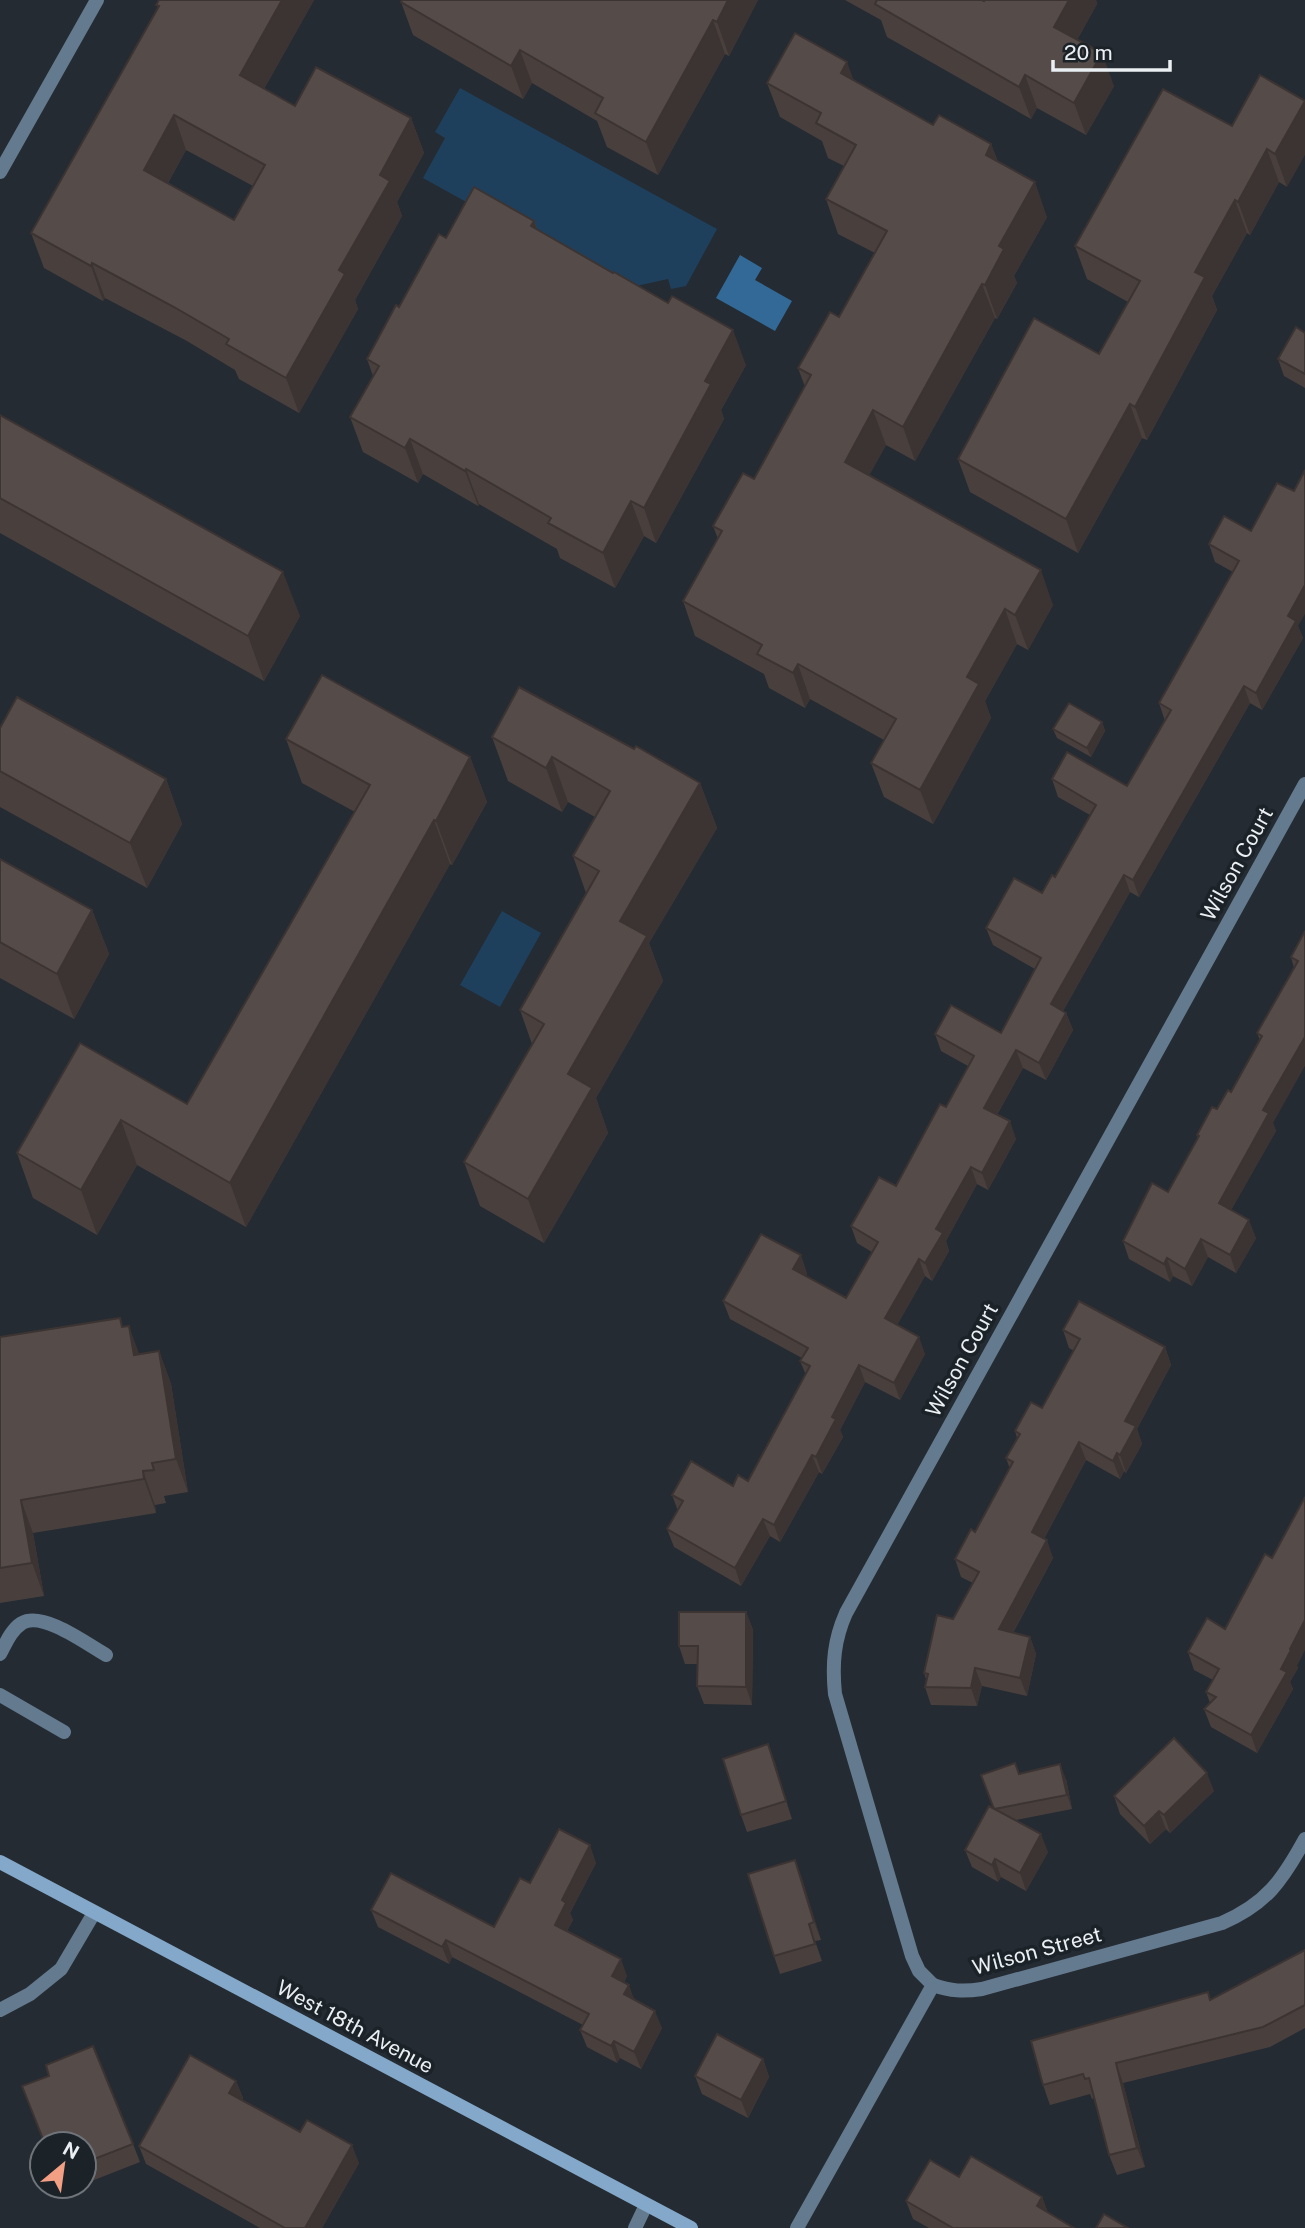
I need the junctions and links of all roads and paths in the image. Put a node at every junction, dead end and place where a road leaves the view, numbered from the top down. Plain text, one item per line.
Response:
1 (97, 0) edge
2 (0, 172) edge
3 (1305, 785) edge
4 (0, 1654) edge
5 (106, 1655) dead end
6 (0, 1695) edge
7 (64, 1732) dead end
8 (1305, 1839) edge
9 (0, 1862) edge
10 (94, 1913) junction
11 (933, 1985) junction
12 (0, 2010) edge
13 (646, 2205) junction
14 (635, 2228) edge
15 (691, 2228) edge
16 (797, 2228) edge

1 - 2 street
3 - 11 street, Wilson Court
4 - 5 street
6 - 7 street
8 - 11 street, Wilson Street
9 - 10 main road, West 18th Avenue
10 - 12 street
10 - 13 main road, West 18th Avenue
11 - 16 street
13 - 14 street
13 - 15 main road, West 18th Avenue

